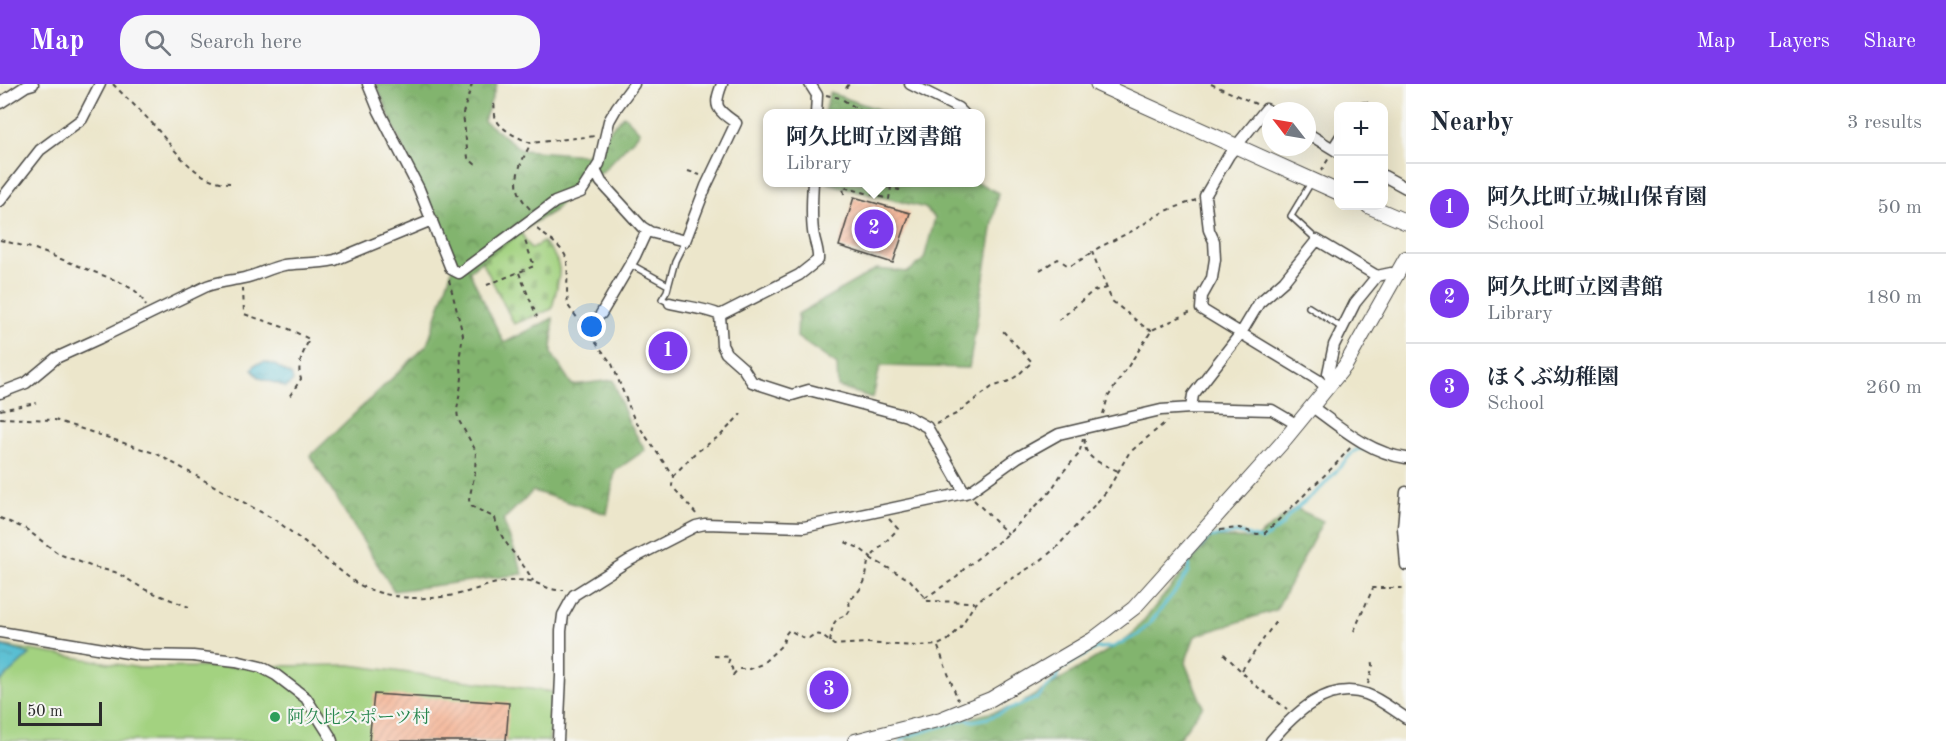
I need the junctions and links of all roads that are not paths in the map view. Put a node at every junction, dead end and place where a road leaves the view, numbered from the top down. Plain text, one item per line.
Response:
1 (33, 84) edge
2 (100, 84) edge
3 (368, 84) edge
4 (634, 84) edge
5 (722, 84) edge
6 (810, 84) edge
7 (909, 84) edge
8 (1098, 84) edge
9 (0, 103) edge
10 (817, 109) edge
11 (959, 109) edge
12 (1262, 118) edge
13 (1316, 139) edge
14 (1236, 146) junction
15 (1334, 150) edge
16 (596, 172) junction
17 (1388, 179) edge
18 (1314, 181) junction
19 (813, 187) edge
20 (1406, 188) edge
21 (1334, 190) edge
22 (0, 201) edge
23 (1378, 210) edge
24 (432, 220) junction
25 (1406, 222) edge
26 (647, 230) junction
27 (1317, 240) junction
28 (685, 241) junction
29 (1406, 258) edge
30 (630, 264) junction
31 (1397, 275) junction
32 (1377, 276) junction
33 (669, 285) junction
34 (670, 303) joint
35 (1309, 307) dead end
36 (601, 314) dead end
37 (720, 315) junction
38 (1342, 328) junction
39 (1241, 333) junction
40 (1330, 385) junction
41 (0, 393) edge
42 (1311, 406) junction
43 (1191, 408) junction
44 (1296, 424) junction
45 (1406, 458) edge
46 (967, 492) junction
47 (1406, 492) edge
48 (1406, 565) edge
49 (0, 632) edge
50 (1406, 718) edge
51 (894, 736) edge
52 (332, 741) edge
53 (558, 741) edge
54 (855, 741) edge
55 (1271, 741) edge

1 - 9 street
2 - 22 street
3 - 24 street
4 - 16 street
5 - 28 street
6 - 10 street
7 - 11 street
8 - 14 main road
12 - 14 street
13 - 15 street
14 - 18 main road
14 - 39 street
16 - 24 street
16 - 26 street
17 - 20 street
18 - 21 main road
18 - 27 lane
19 - 37 street
23 - 25 main road
24 - 41 street
26 - 28 street
26 - 30 street
27 - 32 street
27 - 39 street
28 - 33 lane
29 - 31 street
30 - 33 lane
30 - 36 street
31 - 32 street
31 - 40 street
32 - 38 street
33 - 34 lane
34 - 37 street
35 - 38 lane
37 - 46 street
38 - 40 street
39 - 40 street
39 - 43 street
40 - 42 street
42 - 44 street
42 - 45 street
43 - 44 street
43 - 46 street
44 - 51 street
46 - 53 street
47 - 48 street
49 - 52 street
50 - 55 street
51 - 54 street

